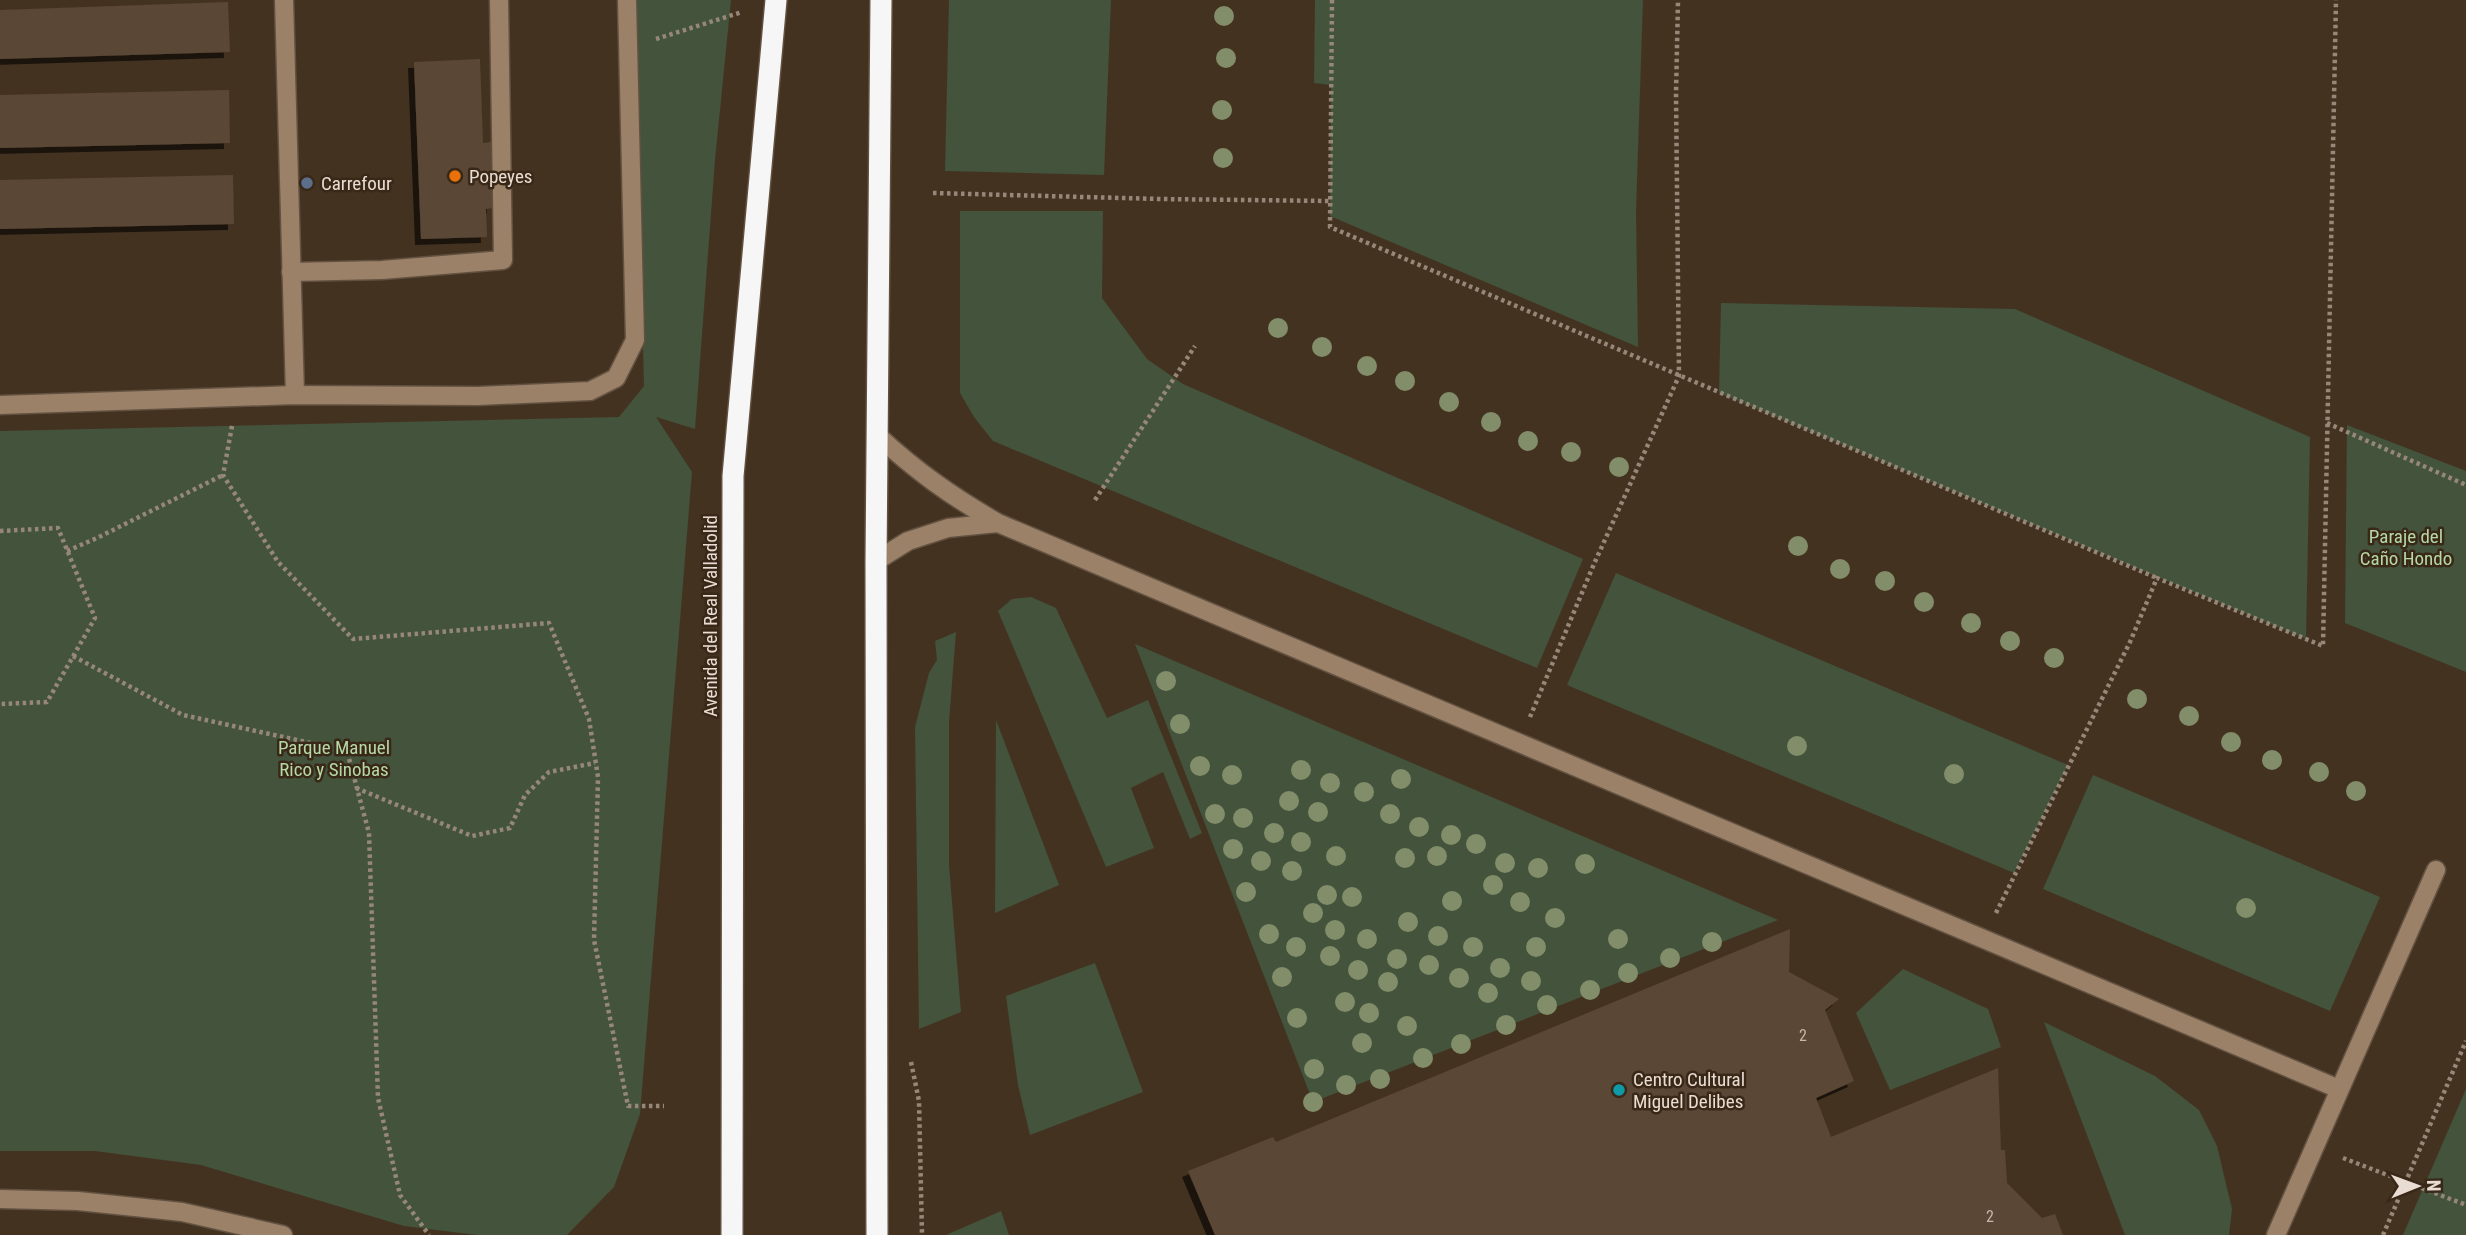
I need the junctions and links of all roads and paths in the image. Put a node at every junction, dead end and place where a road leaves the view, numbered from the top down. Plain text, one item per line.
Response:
1 (284, 0) edge
2 (499, 0) edge
3 (627, 0) edge
4 (776, 0) edge
5 (881, 0) edge
6 (1332, 0) edge
7 (1678, 0) edge
8 (2336, 0) edge
9 (742, 12) dead end
10 (628, 47) junction
11 (933, 193) dead end
12 (1330, 201) junction
13 (291, 272) junction
14 (1195, 346) dead end
15 (1679, 376) junction
16 (295, 395) junction
17 (237, 397) junction
18 (0, 405) edge
19 (2327, 423) junction
20 (877, 435) junction
21 (223, 475) junction
22 (2466, 485) edge
23 (1095, 500) dead end
24 (998, 523) junction
25 (0, 531) edge
26 (67, 551) junction
27 (876, 561) junction
28 (2157, 578) junction
29 (73, 656) junction
30 (0, 704) edge
31 (1519, 743) junction
32 (595, 763) junction
33 (356, 788) junction
34 (2436, 870) dead end
35 (1984, 939) junction
36 (2466, 1041) edge
37 (910, 1060) dead end
38 (2339, 1089) junction
39 (664, 1106) dead end
40 (2313, 1147) junction
41 (2406, 1182) junction
42 (0, 1199) edge
43 (2466, 1205) edge
44 (283, 1235) edge
45 (429, 1235) edge
46 (732, 1235) edge
47 (877, 1235) edge
48 (922, 1235) edge
49 (2276, 1235) edge
50 (2383, 1235) edge

1 - 13 street
2 - 13 street
3 - 10 street
4 - 46 highway, Avenida del Real Valladolid
5 - 20 highway
6 - 12 path
7 - 15 path
8 - 19 path
9 - 10 path
10 - 16 street
11 - 12 path
12 - 15 path
13 - 16 street
14 - 23 path
15 - 28 path
15 - 31 path
16 - 17 street
17 - 18 street
17 - 21 path
19 - 22 path
19 - 28 path
20 - 24 street
20 - 27 highway
21 - 26 path
21 - 32 path
24 - 27 street
24 - 31 street
25 - 26 path
26 - 29 path
27 - 47 highway
28 - 35 path
29 - 30 path
29 - 33 path
31 - 35 street
32 - 33 path
32 - 39 path
33 - 45 path
34 - 38 street
35 - 38 street
36 - 41 path
37 - 48 path
38 - 40 street
40 - 41 path
40 - 49 street
41 - 43 path
41 - 50 path
42 - 44 street

